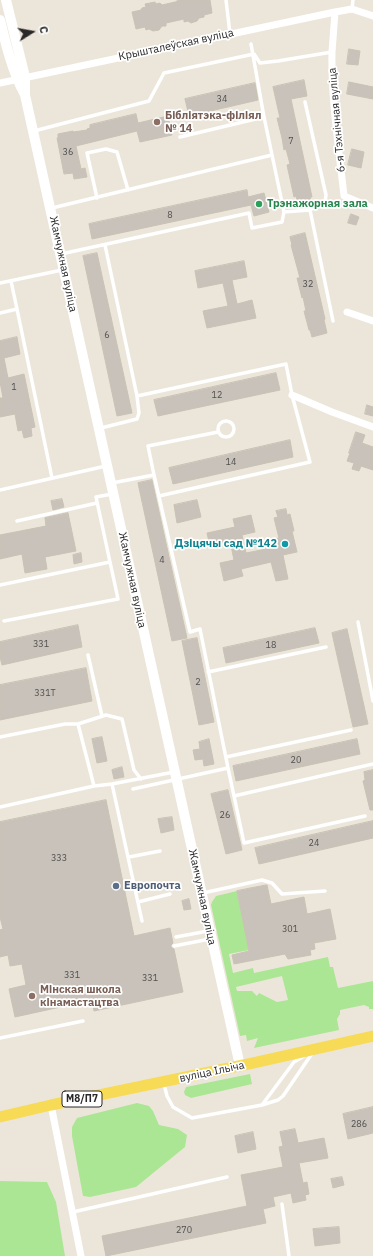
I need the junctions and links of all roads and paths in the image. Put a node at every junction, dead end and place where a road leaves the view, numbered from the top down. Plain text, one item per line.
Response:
1 (6, 0) edge
2 (226, 0) edge
3 (353, 0) edge
4 (352, 9) junction
5 (334, 12) junction
6 (373, 16) edge
7 (0, 20) edge
8 (230, 34) junction
9 (252, 44) dead end
10 (332, 52) junction
11 (254, 54) junction
12 (21, 78) junction
13 (0, 83) edge
14 (305, 102) dead end
15 (264, 117) junction
16 (33, 131) junction
17 (180, 137) dead end
18 (272, 155) junction
19 (128, 190) junction
20 (97, 198) junction
21 (51, 208) junction
22 (373, 208) edge
23 (310, 210) junction
24 (284, 212) junction
25 (105, 245) junction
26 (60, 254) junction
27 (64, 270) junction
28 (11, 281) junction
29 (0, 283) edge
30 (17, 309) junction
31 (347, 312) dead end
32 (0, 313) edge
33 (333, 321) dead end
34 (373, 321) edge
35 (292, 395) junction
36 (137, 396) junction
37 (373, 427) edge
38 (99, 428) junction
39 (218, 432) junction
40 (107, 466) junction
41 (154, 475) junction
42 (52, 478) junction
43 (111, 483) junction
44 (0, 490) edge
45 (113, 494) junction
46 (159, 496) junction
47 (97, 503) junction
48 (17, 521) dead end
49 (110, 562) junction
50 (0, 585) edge
51 (4, 621) dead end
52 (358, 622) dead end
53 (326, 647) dead end
54 (88, 655) dead end
55 (208, 672) junction
56 (373, 701) edge
57 (102, 716) junction
58 (78, 724) junction
59 (351, 730) dead end
60 (0, 738) edge
61 (226, 757) junction
62 (373, 764) edge
63 (228, 768) junction
64 (176, 776) junction
65 (141, 779) junction
66 (112, 784) junction
67 (94, 786) junction
68 (134, 789) dead end
69 (234, 796) junction
70 (0, 807) edge
71 (365, 816) dead end
72 (160, 851) dead end
73 (129, 857) junction
74 (324, 891) dead end
75 (202, 893) junction
76 (170, 894) dead end
77 (138, 902) junction
78 (142, 921) dead end
79 (210, 934) junction
80 (176, 937) dead end
81 (174, 946) dead end
82 (83, 1021) dead end
83 (373, 1036) edge
84 (0, 1038) edge
85 (315, 1049) junction
86 (240, 1066) junction
87 (164, 1082) junction
88 (51, 1105) junction
89 (262, 1105) junction
90 (0, 1117) edge
91 (227, 1177) dead end
92 (282, 1204) dead end
93 (73, 1212) junction
94 (81, 1256) edge
95 (289, 1256) edge

1 - 12 main road, Жамчужная вуліца
2 - 8 lane
3 - 4 lane
4 - 5 street, Крышталеўская вуліца
4 - 6 street
5 - 8 street, Крышталеўская вуліца
5 - 10 street, 6-я Тэхнічная вуліца
7 - 12 main road, Жамчужная вуліца
8 - 12 street, Крышталеўская вуліца
9 - 11 lane
10 - 11 lane
10 - 22 street, 6-я Тэхнічная вуліца
11 - 15 lane
11 - 16 lane
12 - 13 street, Крышталеўская вуліца
12 - 16 main road, Жамчужная вуліца
14 - 23 lane
15 - 17 lane
15 - 18 lane
16 - 21 main road, Жамчужная вуліца
18 - 19 lane
18 - 24 lane
19 - 20 lane
19 - 20 lane
20 - 21 lane
21 - 26 main road, Жамчужная вуліца
23 - 24 lane
23 - 33 lane
24 - 25 lane
25 - 26 lane
25 - 36 lane
26 - 27 main road, Жамчужная вуліца
27 - 28 lane
27 - 38 main road, Жамчужная вуліца
28 - 29 lane
28 - 30 lane
30 - 32 lane
30 - 42 lane
31 - 34 street
35 - 36 lane
35 - 37 street
35 - 46 lane
36 - 38 lane
38 - 40 main road, Жамчужная вуліца
39 - 39 lane
39 - 41 lane
40 - 42 lane
40 - 43 main road, Жамчужная вуліца
41 - 43 lane
41 - 46 lane
42 - 44 lane
43 - 45 main road, Жамчужная вуліца
45 - 47 lane
45 - 64 main road, Жамчужная вуліца
46 - 55 lane
47 - 48 lane
47 - 49 lane
49 - 50 lane
49 - 51 lane
52 - 56 lane
53 - 55 lane
54 - 57 lane
55 - 61 lane
57 - 58 lane
57 - 65 lane
58 - 60 lane
58 - 67 lane
59 - 61 lane
61 - 63 lane
62 - 69 lane
63 - 64 lane
63 - 69 lane
64 - 65 lane
64 - 68 lane
64 - 75 main road, Жамчужная вуліца
65 - 66 lane
66 - 67 lane
66 - 73 lane
67 - 70 lane
69 - 71 lane
72 - 73 lane
73 - 77 lane
74 - 75 lane
75 - 79 main road, Жамчужная вуліца
76 - 77 lane
77 - 78 lane
79 - 80 lane
79 - 81 lane
79 - 86 main road, Жамчужная вуліца
82 - 84 lane
83 - 85 main road, вуліца Ільіча / М8/П7
85 - 86 main road, вуліца Ільіча / М8/П7
85 - 89 lane
85 - 89 lane
86 - 87 main road, вуліца Ільіча / М8/П7
87 - 88 main road, вуліца Ільіча / М8/П7
87 - 89 lane
88 - 90 main road, вуліца Ільіча / М8/П7
88 - 93 street
91 - 93 lane
92 - 95 lane
93 - 94 street

